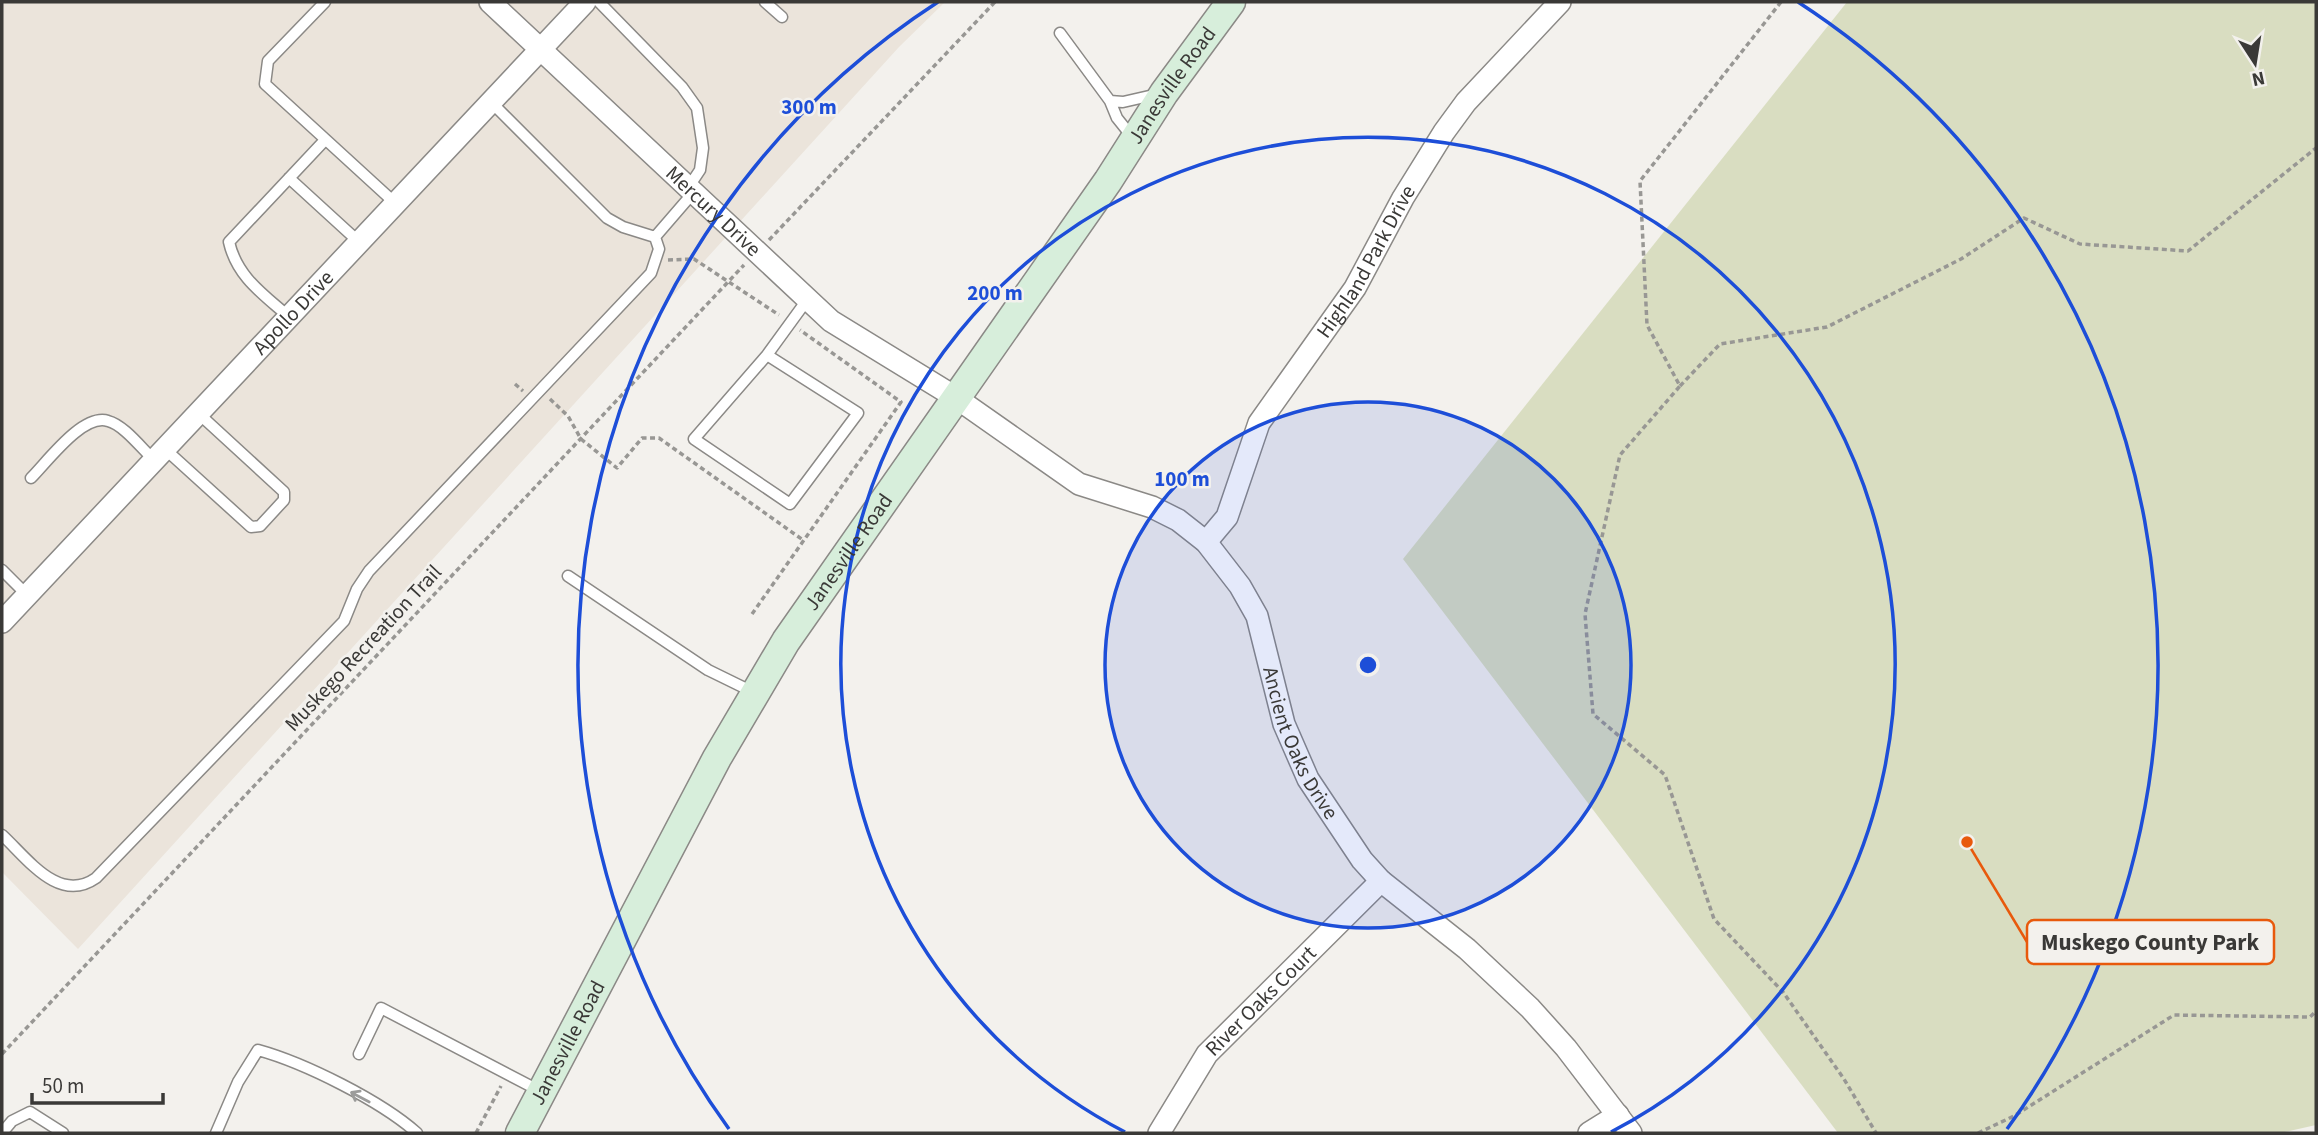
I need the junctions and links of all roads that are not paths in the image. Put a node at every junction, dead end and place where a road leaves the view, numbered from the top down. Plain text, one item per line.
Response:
1 (325, 2) edge
2 (490, 2) edge
3 (586, 2) edge
4 (599, 2) edge
5 (765, 2) edge
6 (1231, 2) edge
7 (1560, 2) edge
8 (782, 17) dead end
9 (1060, 33) dead end
10 (540, 50) junction
11 (1164, 93) junction
12 (1110, 101) junction
13 (491, 102) junction
14 (325, 140) junction
15 (1135, 142) junction
16 (289, 178) junction
17 (691, 190) junction
18 (395, 203) junction
19 (654, 237) junction
20 (359, 242) junction
21 (807, 300) junction
22 (289, 317) junction
23 (768, 355) junction
24 (955, 397) junction
25 (198, 413) junction
26 (159, 454) junction
27 (31, 478) dead end
28 (1206, 542) junction
29 (2, 570) edge
30 (568, 576) dead end
31 (27, 595) junction
32 (2, 622) edge
33 (755, 693) junction
34 (2, 835) edge
35 (1381, 881) junction
36 (359, 1054) dead end
37 (543, 1092) junction
38 (1618, 1115) junction
39 (218, 1132) edge
40 (2, 1133) edge
41 (63, 1133) edge
42 (417, 1133) edge
43 (520, 1133) edge
44 (1159, 1133) edge
45 (1589, 1133) edge
46 (1631, 1133) edge

1 - 14 lane
2 - 10 street, Mercury Drive
3 - 10 street, Apollo Drive
4 - 17 lane
5 - 8 lane
6 - 11 main road, Janesville Road
7 - 28 street, Highland Park Drive
9 - 12 lane
10 - 13 street, Apollo Drive
10 - 17 street, Mercury Drive
11 - 12 lane
11 - 15 main road, Janesville Road
12 - 15 lane
13 - 18 street, Apollo Drive
13 - 19 lane
14 - 16 lane
14 - 18 lane
15 - 24 main road, Janesville Road
16 - 20 lane
16 - 22 lane
17 - 19 lane
17 - 21 street, Mercury Drive
18 - 20 street, Apollo Drive
19 - 34 lane
20 - 22 street, Apollo Drive
21 - 23 lane
21 - 24 street, Mercury Drive
22 - 25 street, Apollo Drive
23 - 23 lane
24 - 28 street, Ancient Oaks Drive
24 - 33 main road, Janesville Road
25 - 26 street, Apollo Drive
25 - 26 lane
26 - 27 lane
26 - 31 street, Apollo Drive
28 - 35 street, Ancient Oaks Drive
29 - 31 lane
30 - 33 lane
31 - 32 street, Apollo Drive
33 - 37 main road, Janesville Road
35 - 38 street, Ancient Oaks Drive
35 - 44 street, River Oaks Court
36 - 37 lane
37 - 43 main road, Janesville Road
38 - 45 street
38 - 46 street, Ancient Oaks Drive
42 -> 39 lane
40 - 41 lane

